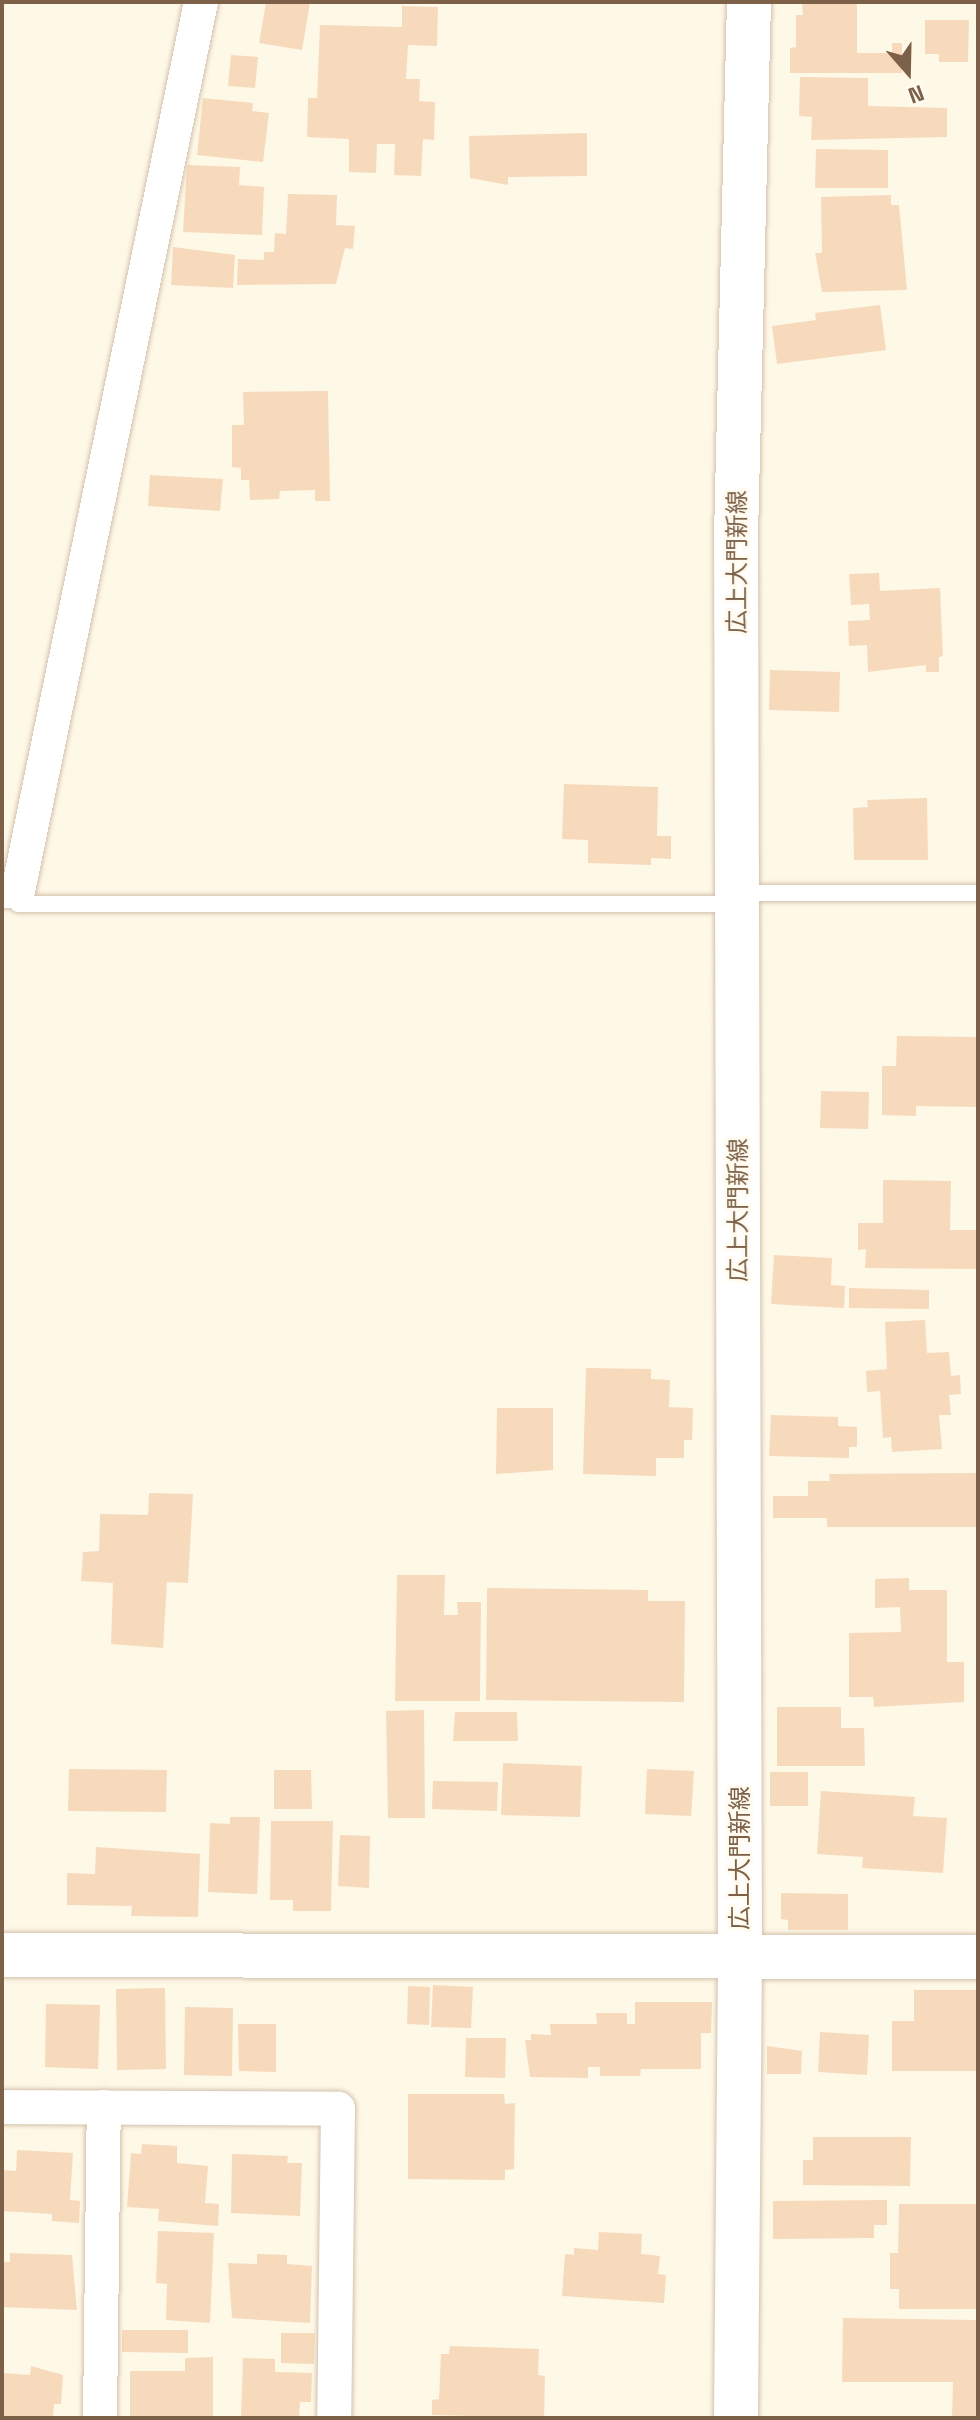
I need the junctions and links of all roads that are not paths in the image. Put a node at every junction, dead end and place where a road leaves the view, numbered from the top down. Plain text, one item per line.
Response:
1 (201, 2) edge
2 (749, 2) edge
3 (978, 893) edge
4 (10, 898) edge
5 (737, 899) junction
6 (2, 1955) edge
7 (978, 1957) edge
8 (740, 1958) junction
9 (2, 2107) edge
10 (104, 2107) junction
11 (100, 2418) edge
12 (334, 2418) edge
13 (736, 2418) edge

1 - 4 street
2 - 5 main road, 広上大門新線
3 - 5 lane
4 - 5 lane
5 - 8 main road, 広上大門新線
6 - 8 main road
7 - 8 main road
8 - 13 main road, 広上大門新線
9 - 10 street
10 - 11 street
10 - 12 street

